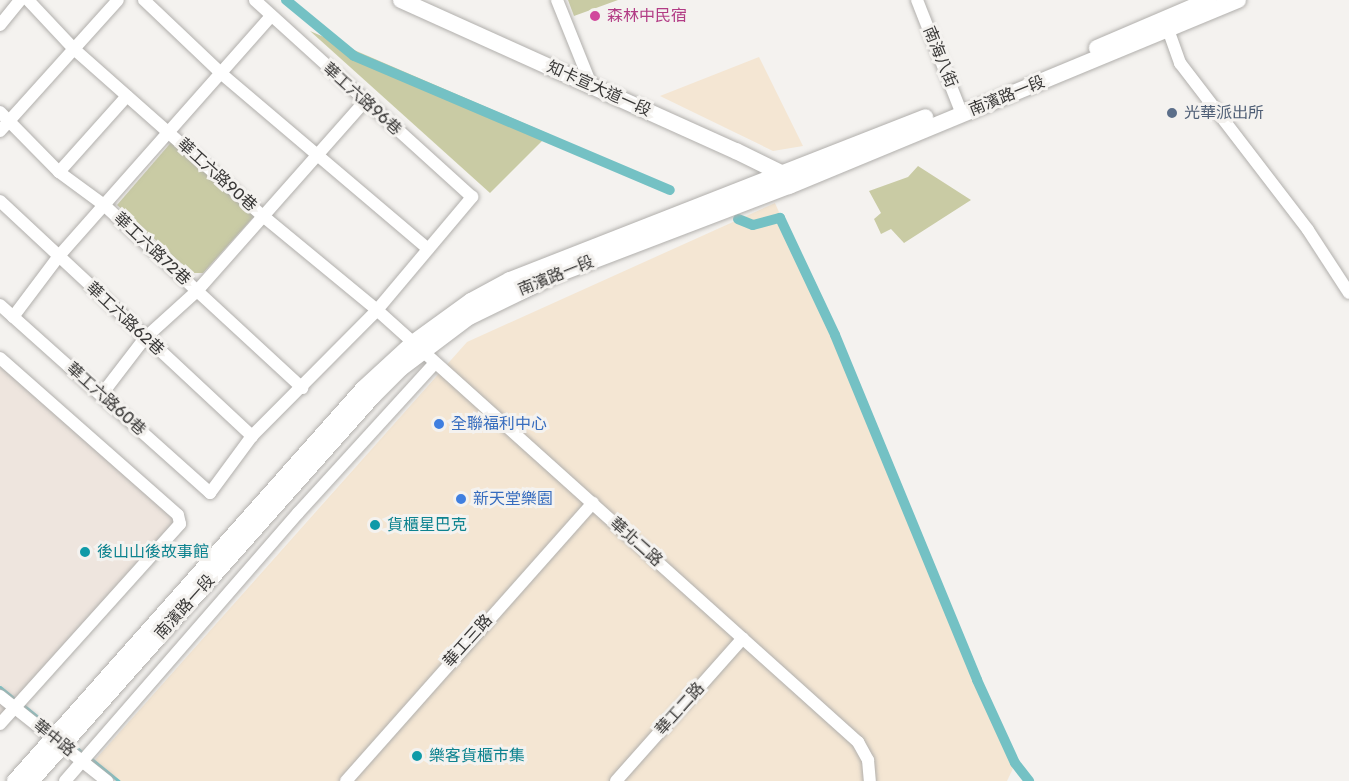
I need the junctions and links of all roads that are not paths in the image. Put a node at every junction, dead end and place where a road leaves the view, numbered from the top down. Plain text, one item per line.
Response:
1 (20, 0) edge
2 (28, 0) edge
3 (118, 0) edge
4 (144, 0) edge
5 (255, 0) edge
6 (401, 0) edge
7 (556, 0) edge
8 (917, 0) edge
9 (1209, 0) edge
10 (1238, 0) edge
11 (270, 17) junction
12 (0, 25) edge
13 (1167, 25) junction
14 (74, 49) junction
15 (223, 75) junction
16 (592, 87) junction
17 (128, 96) junction
18 (365, 101) junction
19 (961, 108) junction
20 (5, 116) edge
21 (0, 131) edge
22 (171, 133) junction
23 (316, 156) junction
24 (59, 172) junction
25 (787, 180) junction
26 (0, 201) edge
27 (104, 205) junction
28 (263, 216) junction
29 (428, 249) junction
30 (58, 257) junction
31 (197, 291) junction
32 (1349, 293) edge
33 (0, 306) edge
34 (377, 310) junction
35 (13, 317) junction
36 (144, 338) junction
37 (423, 353) junction
38 (0, 358) edge
39 (302, 388) junction
40 (102, 394) junction
41 (252, 436) junction
42 (593, 503) junction
43 (743, 638) junction
44 (0, 696) edge
45 (15, 707) junction
46 (0, 724) edge
47 (58, 740) junction
48 (82, 762) junction
49 (15, 781) edge
50 (31, 781) edge
51 (65, 781) edge
52 (107, 781) edge
53 (346, 781) edge
54 (616, 781) edge
55 (870, 781) edge

1 - 12 street
2 - 14 street, 華工六路90巷
3 - 14 street
4 - 15 street
5 - 11 street, 華工六路96巷
6 - 16 main road, 知卡宣大道一段
7 - 16 street
8 - 19 street, 南海八街
9 - 13 main road, 南濱路一段
10 - 13 main road, 南濱路一段
11 - 15 street
11 - 18 street, 華工六路96巷
13 - 19 main road, 南濱路一段
13 - 32 street
14 - 17 street, 華工六路90巷
14 - 20 street
15 - 22 street
15 - 23 street
16 - 25 main road, 知卡宣大道一段
17 - 22 street, 華工六路90巷
17 - 24 street
18 - 23 street
18 - 29 street, 華工六路96巷
19 - 25 main road, 南濱路一段
20 - 21 street
20 - 24 street, 華工六路72巷
22 - 27 street
22 - 28 street, 華工六路90巷
23 - 28 street
23 - 29 street
24 - 27 street, 華工六路72巷
25 - 37 main road, 南濱路一段
26 - 30 street, 華工六路62巷
27 - 30 street
27 - 31 street, 華工六路72巷
28 - 31 street
28 - 34 street, 華工六路90巷
29 - 34 street
30 - 35 street
30 - 36 street, 華工六路62巷
31 - 36 street
31 - 39 street, 華工六路72巷
33 - 35 street, 華工六路60巷
34 - 37 street, 華工六路90巷
34 - 39 street
35 - 40 street, 華工六路60巷
36 - 40 street
36 - 41 street, 華工六路62巷
37 - 42 street, 華北二路
37 - 47 main road, 南濱路一段
37 - 48 street
38 - 45 street
39 - 41 street
40 - 41 street, 華工六路60巷
42 - 43 street, 華北二路
42 - 53 street, 華工三路
43 - 54 street, 華工二路
43 - 55 street, 華北二路
44 - 45 street, 華中路
45 - 46 street
45 - 47 street, 華中路
47 - 48 street, 華中路
47 - 49 main road, 南濱路一段
47 - 50 main road, 南濱路一段
48 - 51 street
48 - 52 street, 華中路

